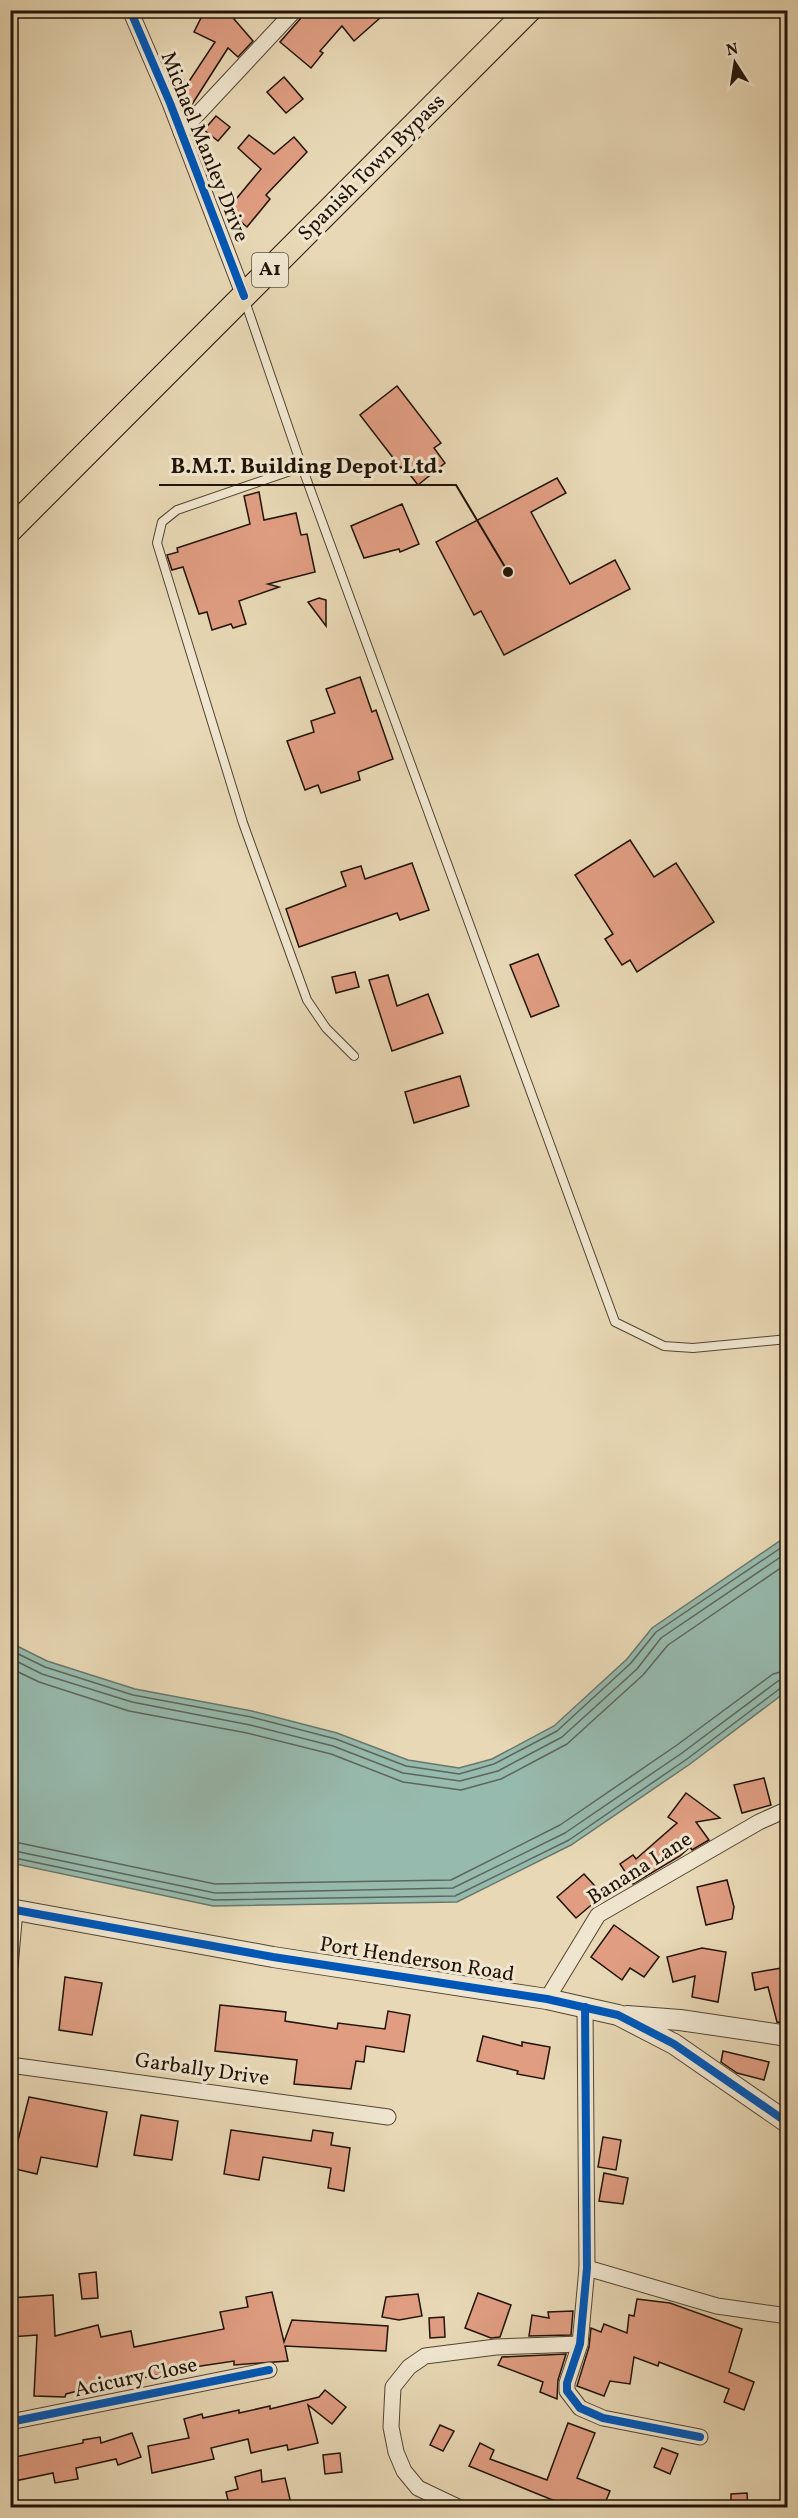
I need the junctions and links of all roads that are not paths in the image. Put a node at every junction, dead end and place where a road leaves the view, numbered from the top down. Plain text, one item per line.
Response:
1 (130, 10) edge
2 (295, 10) edge
3 (529, 10) edge
4 (181, 132) junction
5 (244, 296) junction
6 (302, 467) junction
7 (10, 530) edge
8 (354, 1056) dead end
9 (788, 1339) edge
10 (788, 1809) edge
11 (13, 1910) edge
12 (10, 1967) edge
13 (547, 1999) junction
14 (585, 2007) junction
15 (618, 2015) junction
16 (788, 2036) edge
17 (10, 2065) edge
18 (388, 2117) dead end
19 (788, 2123) edge
20 (587, 2268) junction
21 (788, 2316) edge
22 (580, 2344) junction
23 (269, 2370) dead end
24 (10, 2422) edge
25 (700, 2437) dead end
26 (460, 2508) edge

1 - 4 street, Michael Manley Drive
2 - 4 street
3 - 5 main road, Spanish Town Bypass / A1
4 - 5 street, Michael Manley Drive
5 - 6 lane
5 - 7 main road, Spanish Town Bypass / A1
6 - 8 lane
6 - 9 lane
10 - 13 street, Banana Lane
11 - 12 street
11 - 13 street, Port Henderson Road
13 - 14 street, Port Henderson Road
14 - 15 street, Port Henderson Road
14 - 20 street
15 - 16 street
15 - 19 street, Port Henderson Road
17 - 18 street, Garbally Drive
20 - 21 street
20 - 22 street
22 - 25 street
22 - 26 street
23 - 24 street, Acicury Close

